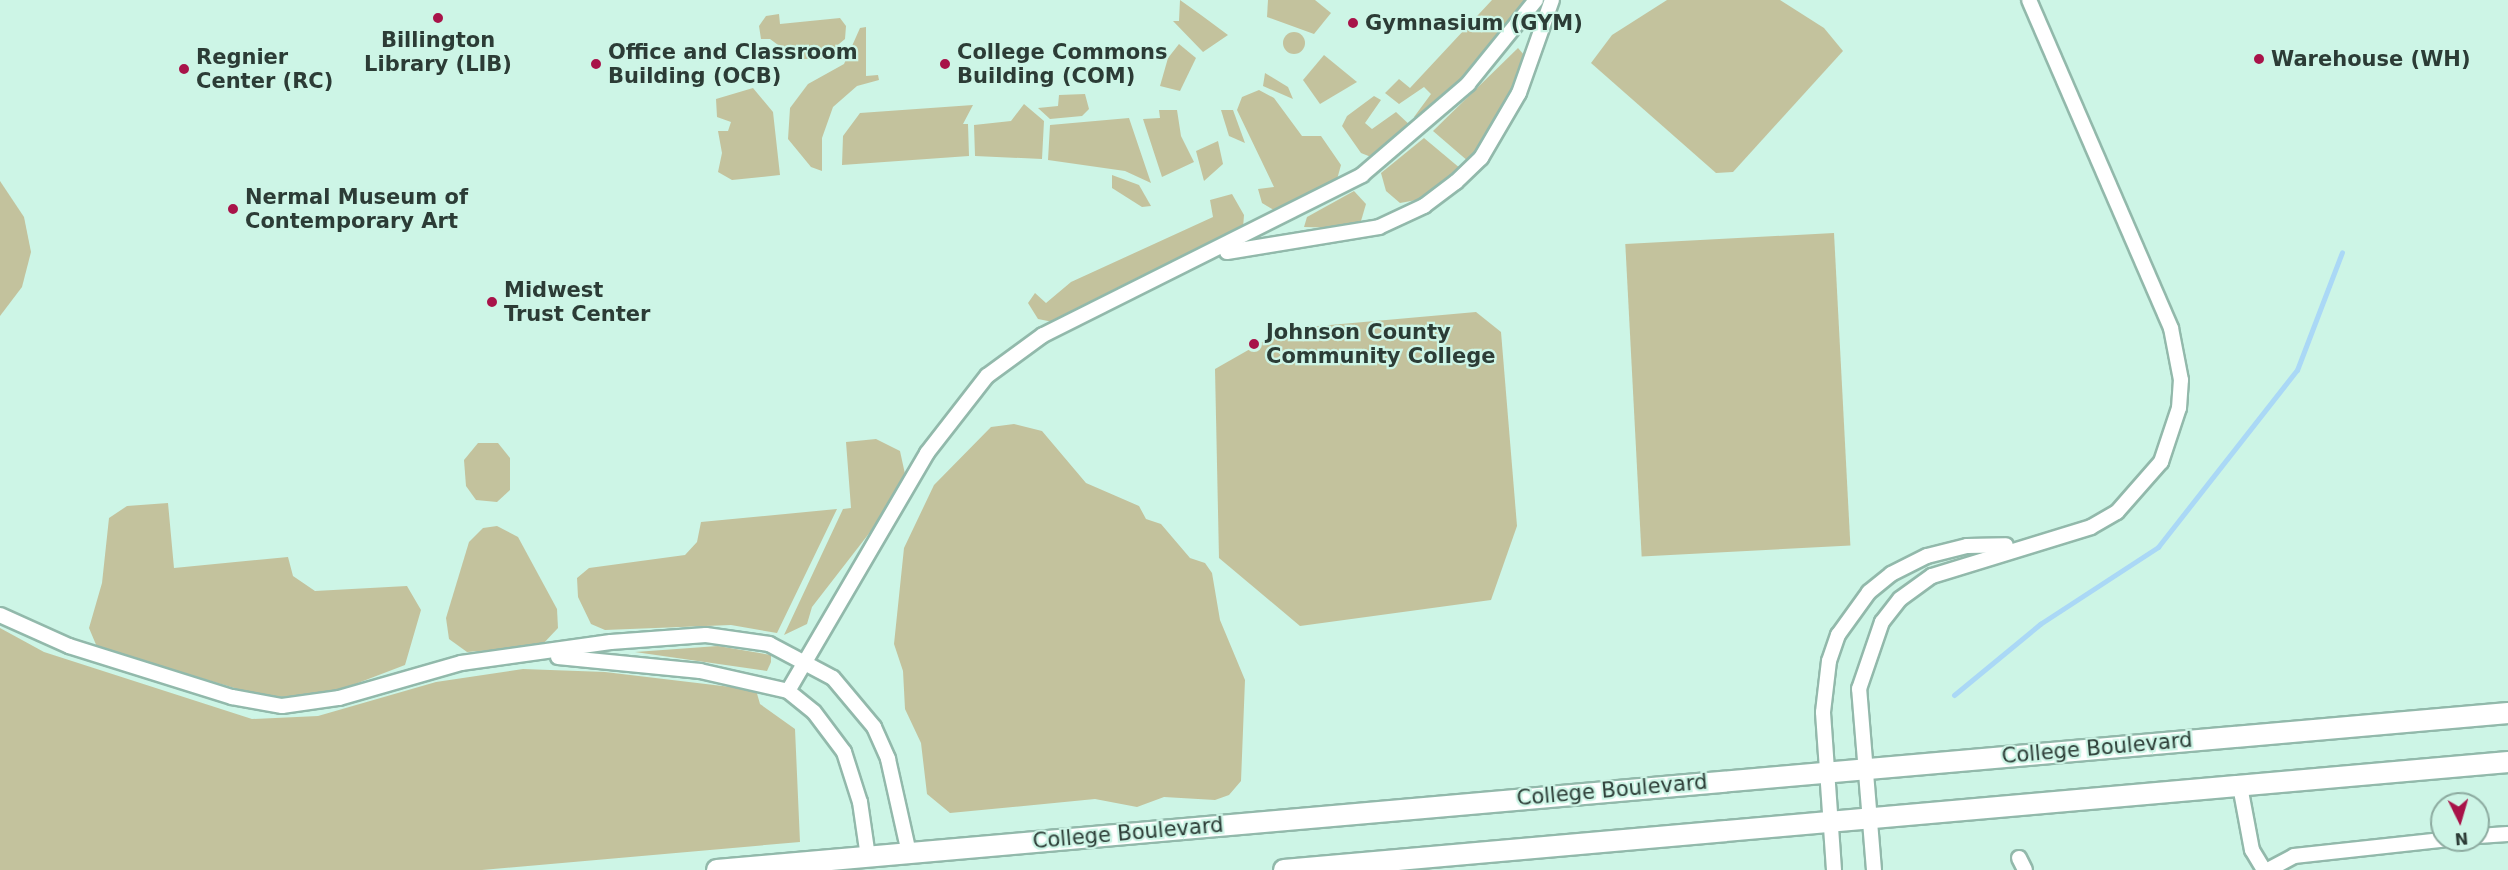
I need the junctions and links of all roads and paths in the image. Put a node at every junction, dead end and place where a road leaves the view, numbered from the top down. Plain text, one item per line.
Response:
1 (1536, 0) edge
2 (1552, 0) edge
3 (2029, 0) edge
4 (1207, 256) junction
5 (2025, 545) junction
6 (0, 615) edge
7 (538, 656) junction
8 (803, 658) junction
9 (788, 691) junction
10 (2508, 713) edge
11 (2508, 762) edge
12 (1865, 767) junction
13 (1827, 771) junction
14 (2240, 786) junction
15 (1870, 818) junction
16 (1831, 822) junction
17 (2508, 834) edge
18 (2490, 835) edge
19 (2430, 841) edge
20 (909, 862) edge
21 (868, 863) edge
22 (717, 870) edge
23 (1284, 870) edge
24 (1834, 870) edge
25 (1875, 870) edge
26 (2266, 870) edge

1 - 4 street
2 - 4 street
3 - 5 street
4 - 8 street
5 - 12 street
5 - 13 street
6 - 7 street
7 - 8 street
7 - 9 street
8 - 9 street
8 - 20 street
9 - 21 street
10 - 12 main road, College Boulevard
11 - 14 main road
12 - 13 main road, College Boulevard
12 - 15 street
13 - 16 street
13 - 20 main road, College Boulevard
14 - 15 main road
14 - 26 street
15 - 16 main road
15 - 25 street
16 - 23 main road
16 - 24 street
17 - 18 street
19 - 26 street
20 - 21 main road, College Boulevard
21 - 22 main road, College Boulevard

